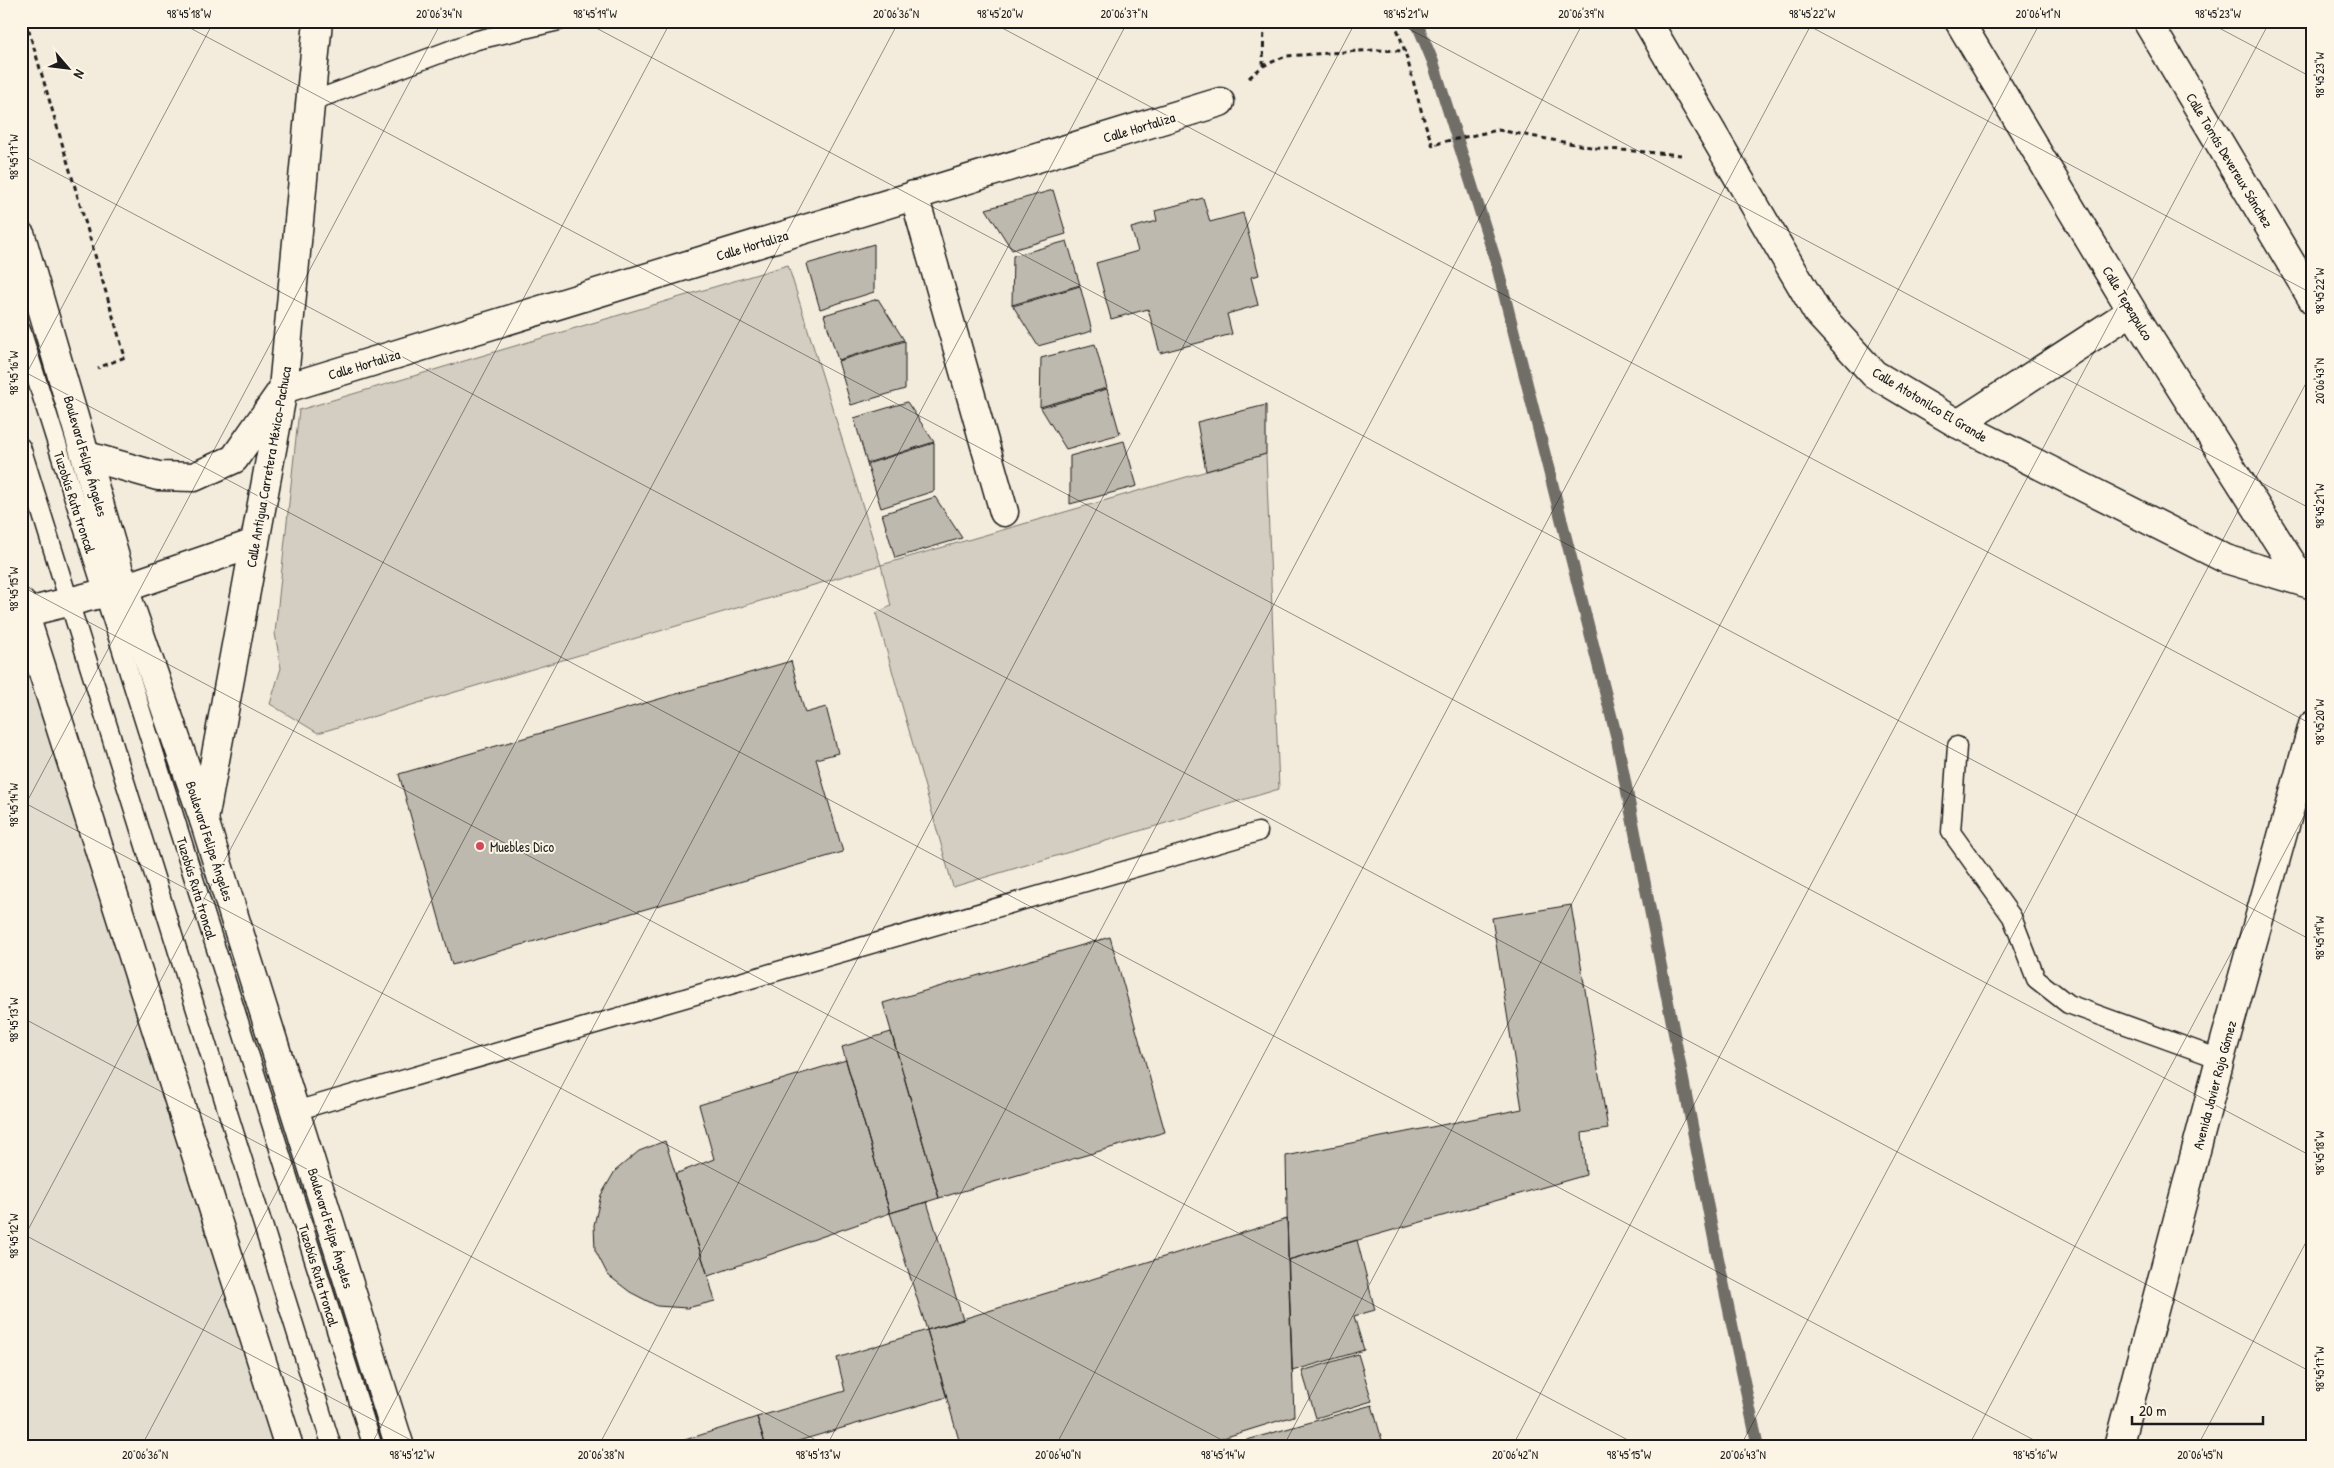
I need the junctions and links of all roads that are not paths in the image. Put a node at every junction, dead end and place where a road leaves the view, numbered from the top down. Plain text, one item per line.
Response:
1 (318, 21) edge
2 (559, 21) edge
3 (1647, 21) edge
4 (1959, 21) edge
5 (2147, 21) edge
6 (310, 102) junction
7 (1220, 102) road end
8 (914, 195) junction
9 (21, 236) edge
10 (2313, 300) edge
11 (2132, 311) junction
12 (21, 330) edge
13 (284, 389) junction
14 (1958, 424) junction
15 (21, 448) edge
16 (87, 456) junction
17 (1004, 512) dead end
18 (255, 543) junction
19 (2308, 583) edge
20 (114, 591) junction
21 (70, 602) junction
22 (22, 610) edge
23 (2313, 724) edge
24 (1957, 746) dead end
25 (204, 820) junction
26 (1258, 832) dead end
27 (2220, 1059) junction
28 (295, 1111) junction
29 (290, 1447) edge
30 (332, 1447) edge
31 (373, 1447) edge
32 (400, 1447) edge
33 (2118, 1447) edge

1 - 6 street, Calle Antigua Carretera México-Pachuca
2 - 6 lane
3 - 14 street, Calle Atotonilco El Grande
4 - 11 street, Calle Tepeapulco
5 - 10 street, Calle Tomás Devereux Sánchez
6 - 13 street, Calle Antigua Carretera México-Pachuca
7 - 8 street, Calle Hortaliza
8 - 13 street, Calle Hortaliza
8 - 17 street
9 - 16 street, Boulevard Felipe Ángeles
11 - 14 street
11 - 19 street, Calle Tepeapulco
12 - 20 lane, Tuzobús Ruta troncal
13 - 16 street
13 - 18 street, Calle Antigua Carretera México-Pachuca
14 - 19 street, Calle Atotonilco El Grande
15 - 21 lane
16 - 20 street, Boulevard Felipe Ángeles
18 - 20 street
18 - 25 street, Calle Antigua Carretera México-Pachuca
20 - 21 street
20 - 25 street, Boulevard Felipe Ángeles
20 - 31 lane, Tuzobús Ruta troncal
21 - 22 street
21 - 30 lane
22 - 29 street
23 - 27 street, Avenida Javier Rojo Gómez
24 - 27 lane
25 - 28 street, Boulevard Felipe Ángeles
26 - 28 lane
27 - 33 street, Avenida Javier Rojo Gómez
28 - 32 street, Boulevard Felipe Ángeles

